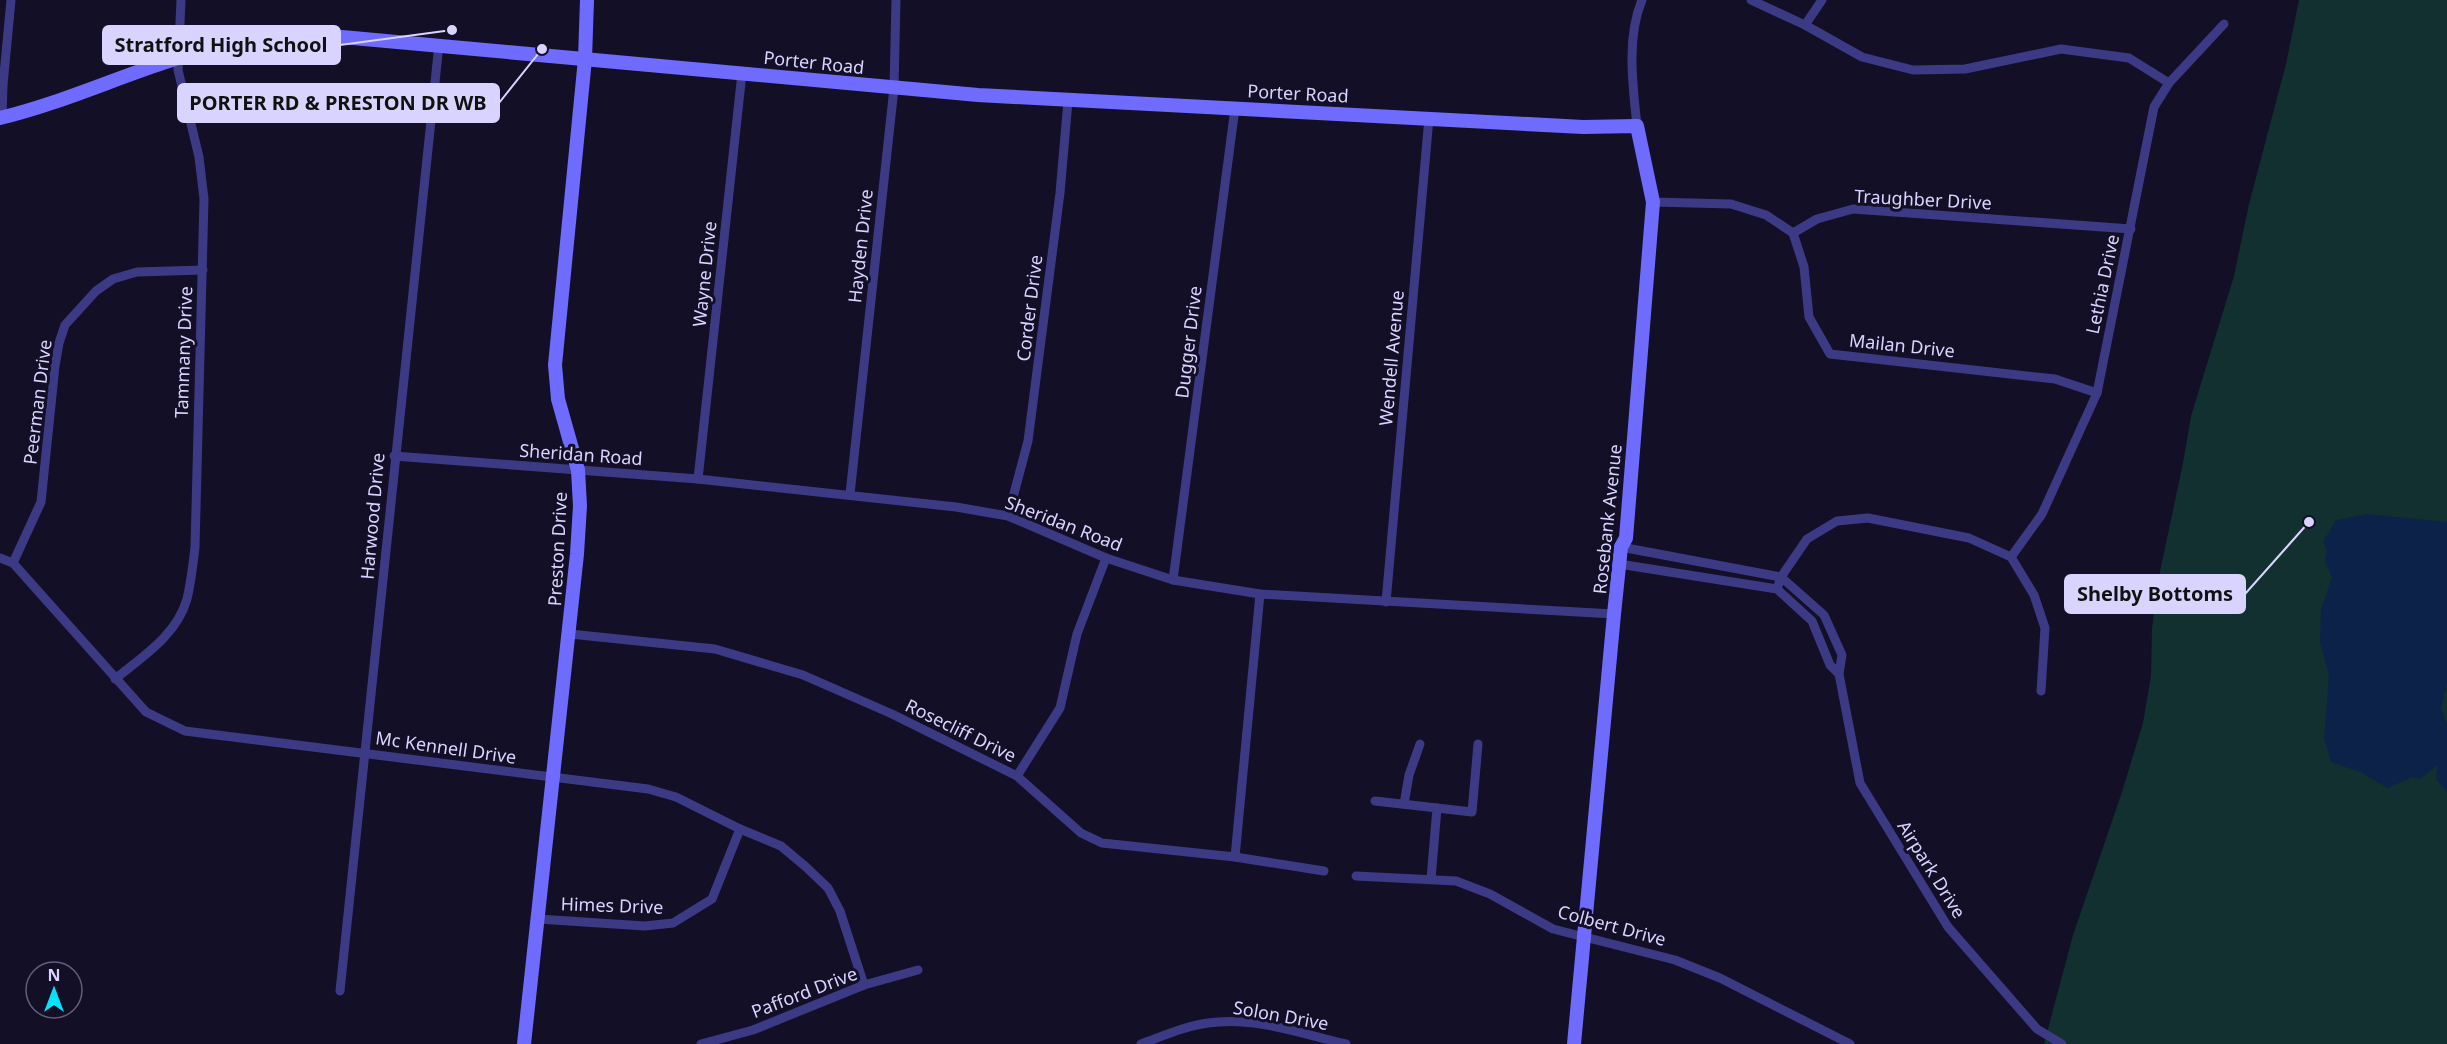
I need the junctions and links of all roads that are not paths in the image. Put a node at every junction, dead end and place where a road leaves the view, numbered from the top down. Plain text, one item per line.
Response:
1 (11, 0) edge
2 (181, 0) edge
3 (587, 0) edge
4 (896, 0) edge
5 (1642, 0) edge
6 (1751, 0) edge
7 (1822, 0) edge
8 (2224, 24) dead end
9 (1805, 25) junction
10 (439, 44) junction
11 (177, 59) junction
12 (585, 59) junction
13 (742, 73) junction
14 (2169, 83) junction
15 (894, 88) junction
16 (1068, 101) junction
17 (1235, 108) junction
18 (1, 118) edge
19 (1429, 118) junction
20 (1637, 126) junction
21 (1653, 202) junction
22 (2131, 229) junction
23 (1793, 233) junction
24 (203, 270) junction
25 (2097, 393) junction
26 (394, 456) junction
27 (578, 470) junction
28 (698, 479) junction
29 (850, 494) junction
30 (1008, 516) junction
31 (1621, 547) junction
32 (2011, 557) junction
33 (0, 558) edge
34 (1106, 558) junction
35 (13, 563) junction
36 (1619, 564) junction
37 (1781, 577) junction
38 (1173, 580) junction
39 (1777, 590) junction
40 (1260, 594) junction
41 (1386, 602) junction
42 (1614, 614) junction
43 (570, 634) junction
44 (1839, 674) junction
45 (115, 679) junction
46 (2041, 691) dead end
47 (1420, 744) dead end
48 (1479, 744) dead end
49 (366, 752) junction
50 (1017, 776) junction
51 (553, 778) junction
52 (1375, 801) dead end
53 (1404, 804) junction
54 (1437, 808) junction
55 (740, 829) junction
56 (1235, 857) junction
57 (1324, 871) dead end
58 (1356, 876) dead end
59 (1431, 879) junction
60 (538, 919) junction
61 (1586, 936) junction
62 (918, 970) dead end
63 (864, 985) junction
64 (339, 991) dead end
65 (524, 1044) edge
66 (701, 1044) edge
67 (1141, 1044) edge
68 (1346, 1044) edge
69 (1574, 1044) edge
70 (1850, 1044) edge
71 (2062, 1044) edge

1 - 18 street
2 - 11 street, Tammany Drive
3 - 12 street, Preston Drive
4 - 15 street, Hayden Drive
5 - 20 street, Rosebank Avenue
6 - 9 street
7 - 9 street
8 - 14 street, Lethia Drive
9 - 14 street
10 - 11 street, Porter Road
10 - 12 street, Porter Road
10 - 26 street, Harwood Drive
11 - 18 street, Porter Road
11 - 24 street, Tammany Drive
12 - 13 street, Porter Road
12 - 27 street, Preston Drive
13 - 15 street, Porter Road
13 - 28 street, Wayne Drive
14 - 22 street, Lethia Drive
15 - 16 street, Porter Road
15 - 29 street, Hayden Drive
16 - 17 street, Porter Road
16 - 30 street, Corder Drive
17 - 19 street, Porter Road
17 - 38 street, Dugger Drive
19 - 20 street, Porter Road
19 - 41 street, Wendell Avenue
20 - 21 street, Rosebank Avenue
21 - 23 street
21 - 31 street, Rosebank Avenue
22 - 23 street, Traughber Drive
22 - 25 street, Lethia Drive
23 - 25 street, Mailan Drive
24 - 35 street, Peerman Drive
24 - 45 street, Tammany Drive
25 - 32 street, Lethia Drive
26 - 27 street, Sheridan Road
26 - 49 street, Harwood Drive
27 - 28 street, Sheridan Road
27 - 43 street, Preston Drive
28 - 29 street, Sheridan Road
29 - 30 street, Sheridan Road
30 - 34 street, Sheridan Road
31 - 36 street, Rosebank Avenue
31 - 37 street
32 - 37 street
32 - 46 street
33 - 35 street, Mc Kennell Drive
34 - 38 street, Sheridan Road
34 - 50 street
35 - 45 street, Mc Kennell Drive
36 - 39 street
36 - 42 street, Rosebank Avenue
37 - 39 street
37 - 44 street, Airpark Drive
38 - 40 street, Sheridan Road
39 - 44 street, Airpark Drive
40 - 41 street, Sheridan Road
40 - 56 street
41 - 42 street, Sheridan Road
42 - 61 street, Rosebank Avenue
43 - 50 street, Rosecliff Drive
43 - 51 street, Preston Drive
44 - 71 street, Airpark Drive
45 - 49 street, Mc Kennell Drive
47 - 53 street
48 - 54 street
49 - 51 street, Mc Kennell Drive
49 - 64 street, Harwood Drive
50 - 56 street, Rosecliff Drive
51 - 55 street, Mc Kennell Drive
51 - 60 street, Preston Drive
52 - 53 street
53 - 54 street
54 - 59 street
55 - 60 street, Himes Drive
55 - 63 street, Mc Kennell Drive
56 - 57 street, Rosecliff Drive
58 - 59 street, Colbert Drive
59 - 61 street, Colbert Drive
60 - 65 street, Preston Drive
61 - 69 street, Rosebank Avenue
61 - 70 street, Colbert Drive
62 - 63 street, Pafford Drive
63 - 66 street, Pafford Drive
67 - 68 street, Solon Drive

